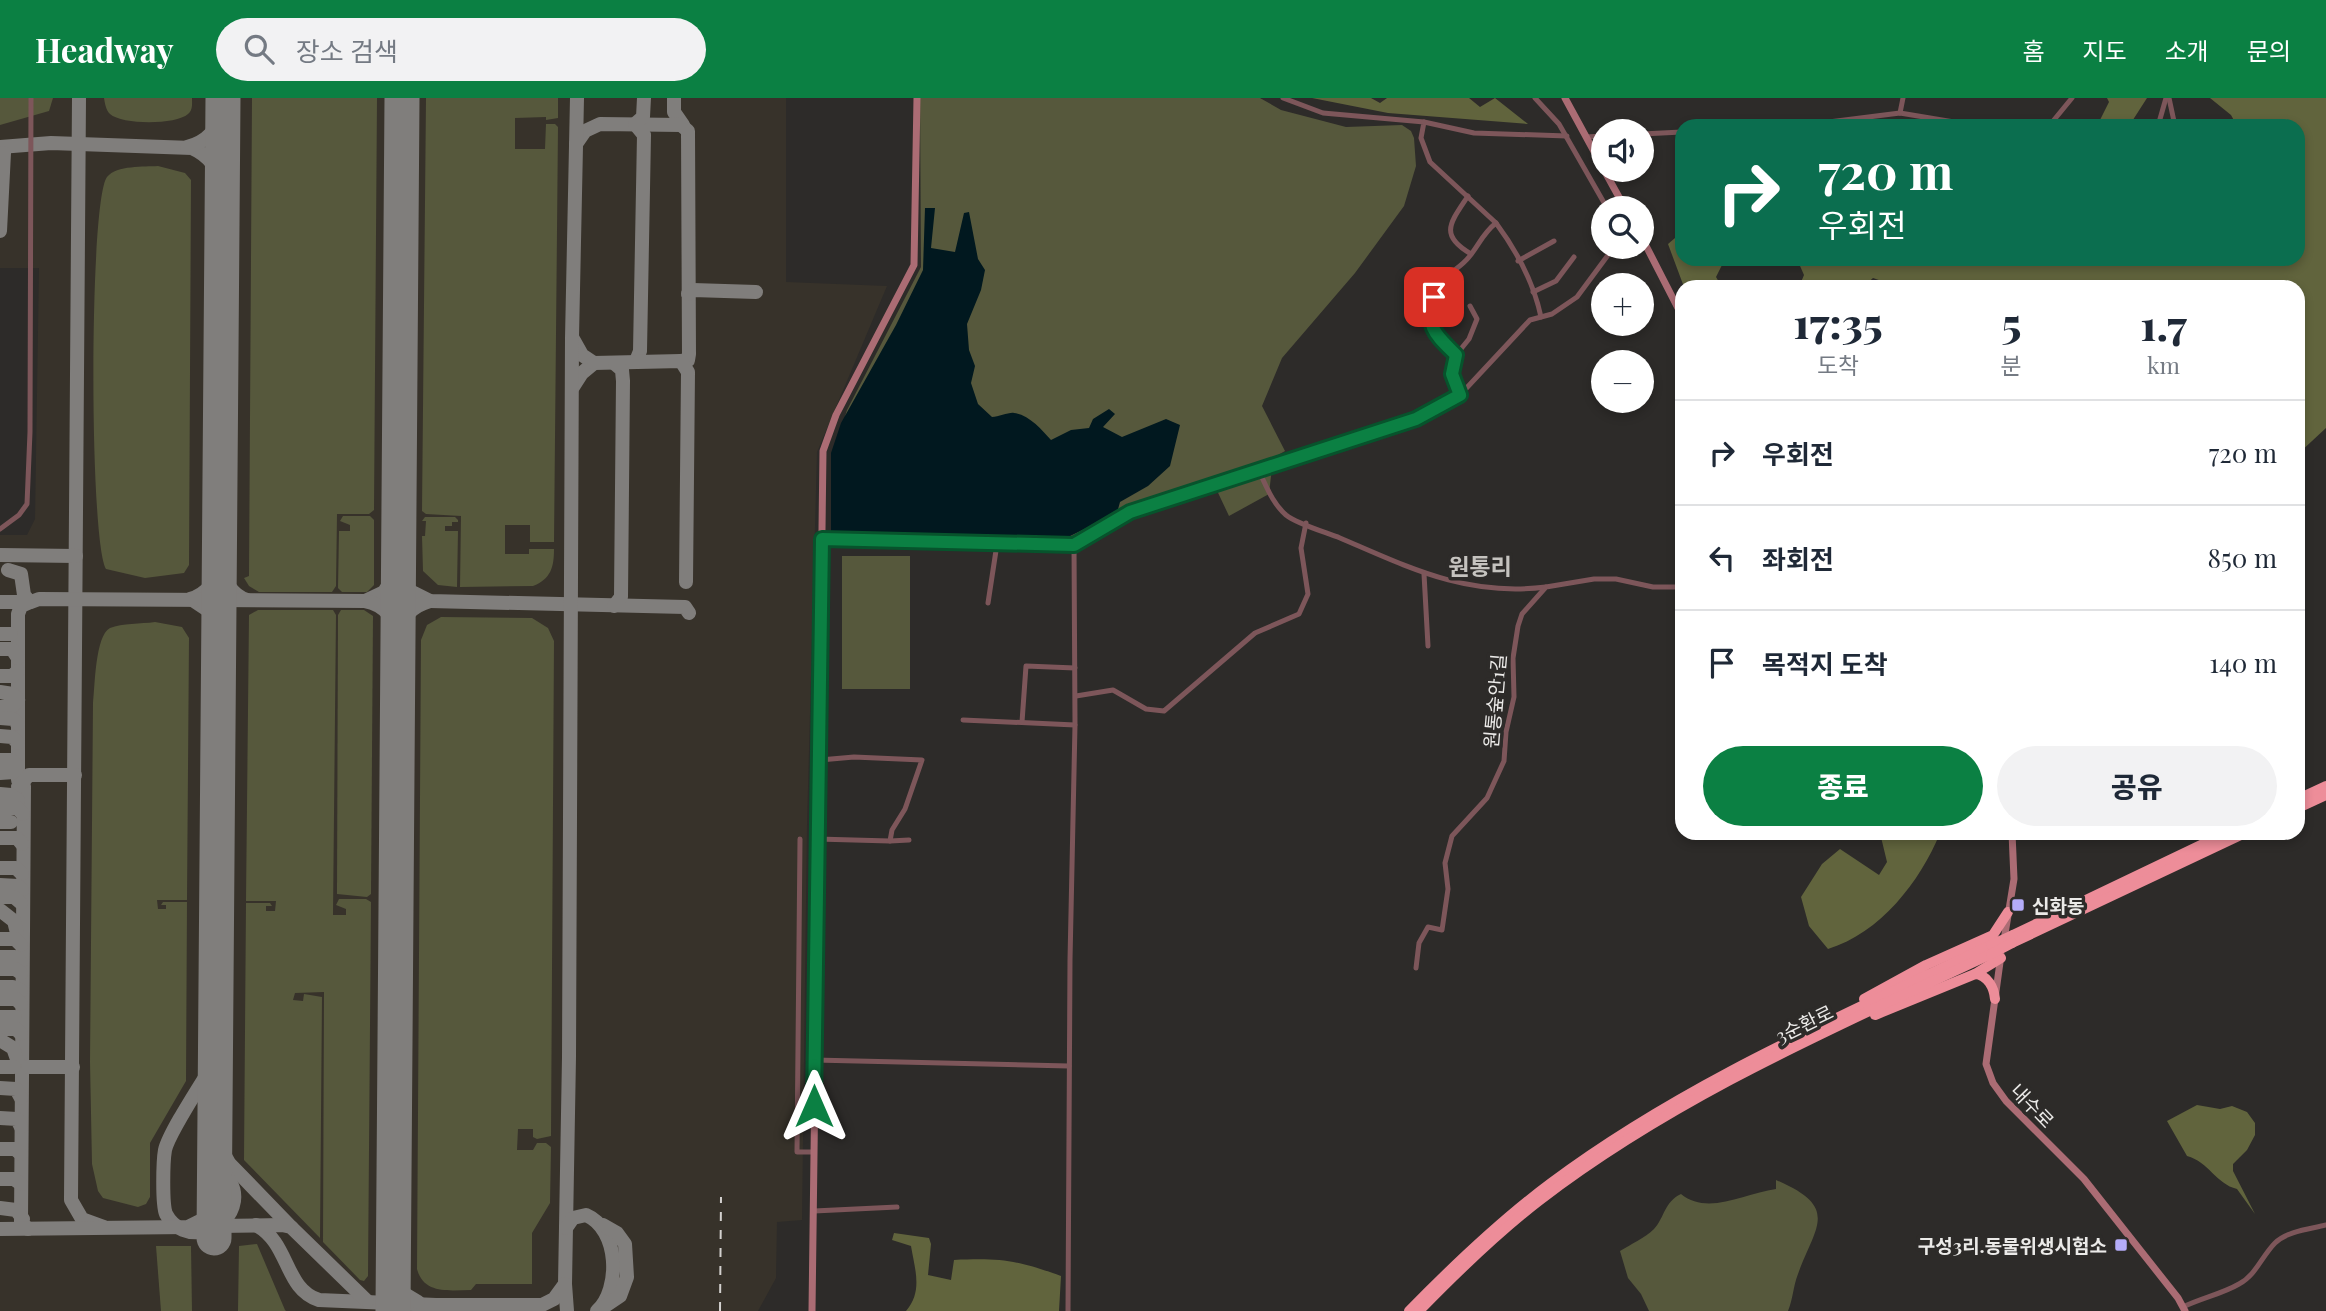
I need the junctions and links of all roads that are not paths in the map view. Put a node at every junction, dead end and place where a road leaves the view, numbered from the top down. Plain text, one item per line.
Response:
1 (32, 98) edge
2 (916, 98) edge
3 (1283, 98) edge
4 (1535, 98) edge
5 (1565, 98) edge
6 (1903, 98) edge
7 (2072, 98) edge
8 (2167, 98) edge
9 (1900, 113) junction
10 (1852, 119) edge
11 (1936, 119) edge
12 (2055, 119) edge
13 (2160, 119) edge
14 (2173, 119) edge
15 (1424, 122) junction
16 (1675, 132) edge
17 (1654, 133) edge
18 (1567, 136) junction
19 (1586, 137) junction
20 (1591, 137) edge
21 (1591, 146) edge
22 (1468, 196) junction
23 (1600, 196) edge
24 (1496, 223) junction
25 (1554, 241) dead end
26 (1471, 254) junction
27 (1574, 257) dead end
28 (1605, 259) edge
29 (1652, 259) edge
30 (1518, 261) junction
31 (1533, 292) junction
32 (1675, 303) edge
33 (1470, 306) dead end
34 (1541, 317) junction
35 (1430, 321) junction
36 (1421, 324) dead end
37 (1456, 355) junction
38 (1460, 395) junction
39 (1258, 469) junction
40 (1306, 523) junction
41 (0, 529) edge
42 (822, 539) junction
43 (997, 544) junction
44 (1074, 545) junction
45 (1424, 574) junction
46 (1546, 587) junction
47 (1675, 587) edge
48 (988, 603) dead end
49 (1428, 646) dead end
50 (1075, 668) junction
51 (1076, 696) junction
52 (963, 720) dead end
53 (1022, 722) junction
54 (1075, 725) junction
55 (820, 760) junction
56 (2326, 786) edge
57 (2326, 795) edge
58 (2305, 796) edge
59 (2305, 805) edge
60 (800, 839) dead end
61 (817, 839) junction
62 (909, 840) dead end
63 (2012, 840) edge
64 (2213, 840) edge
65 (2229, 840) edge
66 (890, 841) junction
67 (2008, 912) junction
68 (2010, 939) junction
69 (1994, 951) junction
70 (1416, 968) dead end
71 (1975, 974) junction
72 (1994, 999) junction
73 (1803, 1038) junction
74 (814, 1060) junction
75 (1069, 1066) junction
76 (814, 1152) junction
77 (897, 1208) dead end
78 (814, 1211) junction
79 (2326, 1225) edge
80 (2184, 1309) edge
81 (812, 1311) edge
82 (1068, 1311) edge
83 (1409, 1311) edge
84 (1419, 1311) edge

1 - 41 street
2 - 42 street
3 - 15 street
4 - 18 street
5 - 19 street
6 - 9 street
7 - 12 street
8 - 13 street
8 - 14 street
9 - 10 street
9 - 11 street
15 - 18 street
15 - 22 street
16 - 17 street
18 - 23 street
19 - 20 street
19 - 21 street
22 - 24 street
22 - 26 street
24 - 26 street
24 - 30 street
25 - 30 street
26 - 35 street
27 - 31 street
28 - 34 street
29 - 32 street
30 - 31 street
31 - 34 street
33 - 37 street
34 - 38 street
35 - 36 street
35 - 37 street
37 - 38 street
38 - 39 street
39 - 40 street
39 - 44 street
40 - 45 street
40 - 51 street
42 - 43 street
42 - 55 street
43 - 44 street
43 - 48 street
44 - 50 street
45 - 46 street
45 - 49 street
46 - 47 street
46 - 70 street, 원통숲안1길
50 - 51 street
50 - 53 street
51 - 54 street
52 - 53 street
53 - 54 street
54 - 75 street
55 - 61 street
55 - 66 street
56 - 58 highway
57 - 59 highway
60 - 76 street
61 - 66 street
61 - 74 street
62 - 66 street
63 - 67 street, 내수로
64 - 68 highway, 3순환로
65 - 68 highway, 3순환로
67 - 68 street, 내수로
67 - 69 highway
68 - 69 highway, 3순환로, bridge
68 - 69 street, 내수로
69 - 71 highway
69 - 72 street, 내수로
69 - 73 highway, 3순환로
71 - 72 highway
71 - 73 highway
72 - 80 street, 내수로
73 - 83 highway, 3순환로
73 - 84 highway, 3순환로
74 - 75 street
74 - 76 street
75 - 82 street
76 - 78 street
77 - 78 street
78 - 81 street
79 - 80 street

